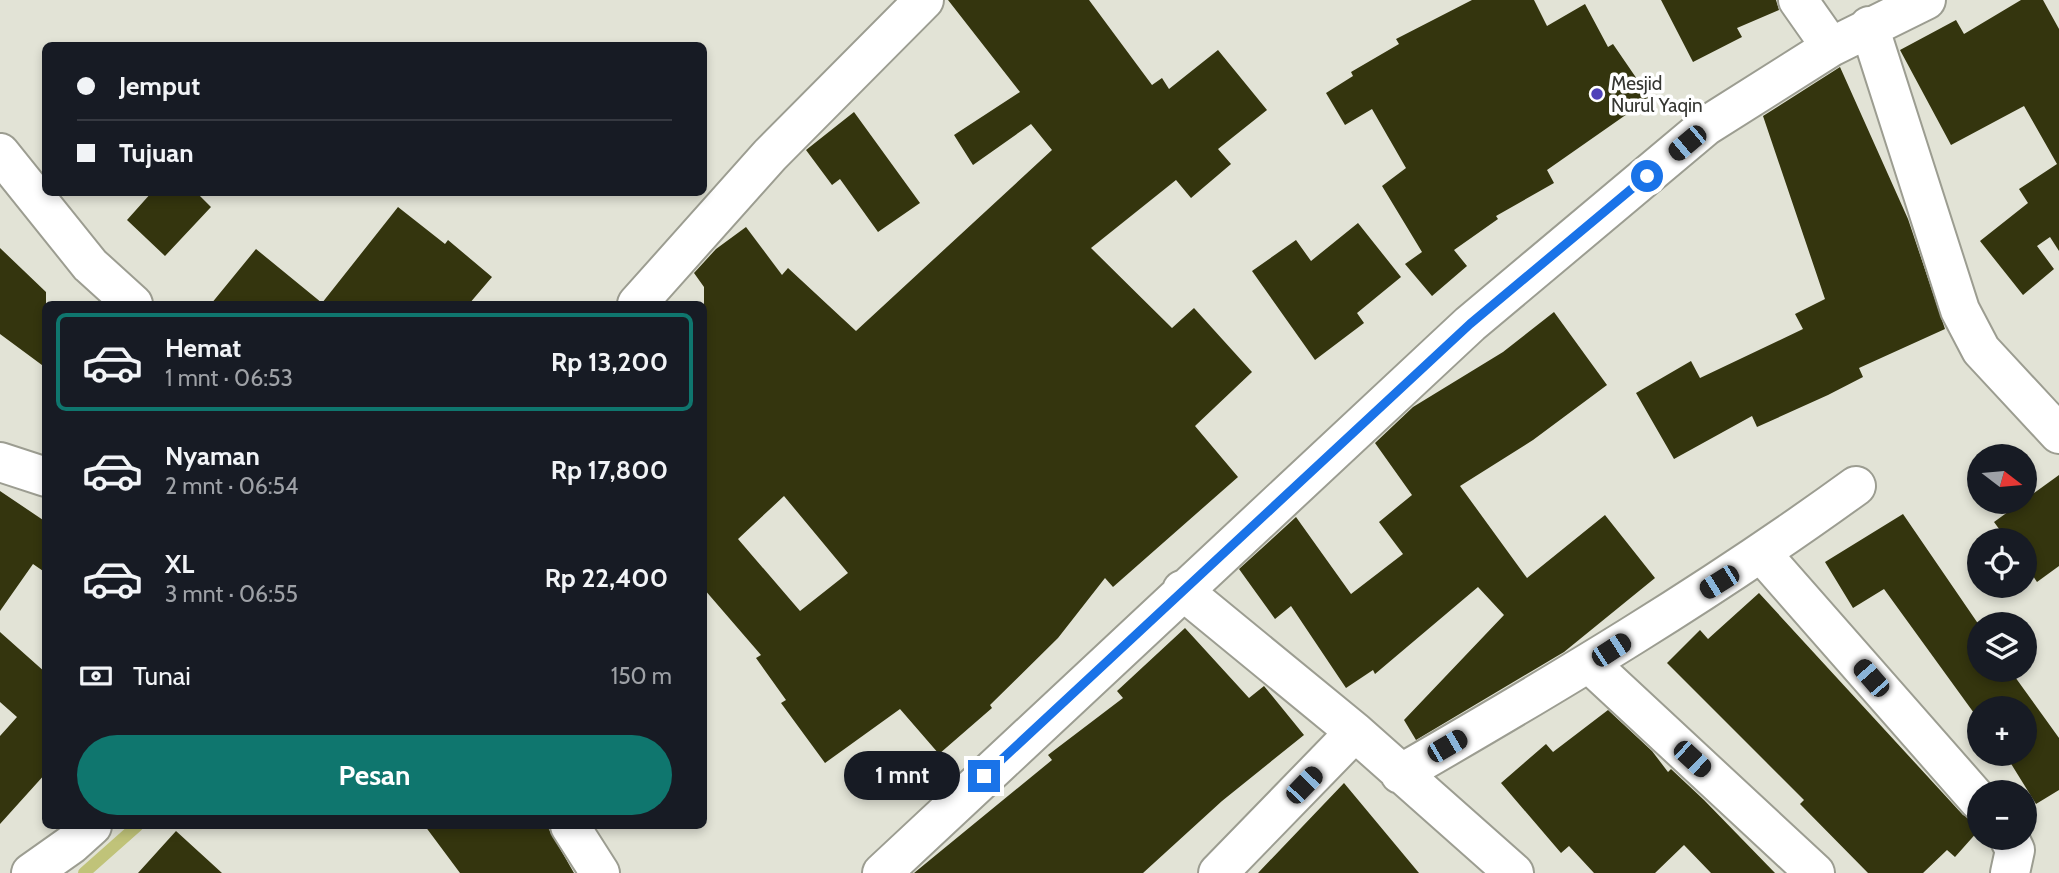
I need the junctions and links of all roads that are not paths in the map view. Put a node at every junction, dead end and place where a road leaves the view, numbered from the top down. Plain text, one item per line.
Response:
1 (924, 0) edge
2 (1798, 0) edge
3 (1926, 0) edge
4 (1869, 26) junction
5 (1831, 47) junction
6 (0, 153) edge
7 (130, 301) edge
8 (640, 301) edge
9 (2059, 434) edge
10 (0, 462) edge
11 (42, 475) edge
12 (1856, 486) dead end
13 (1762, 554) junction
14 (1182, 590) junction
15 (1590, 664) junction
16 (1355, 732) junction
17 (1400, 774) junction
18 (1967, 787) edge
19 (89, 829) edge
20 (572, 829) edge
21 (2015, 850) edge
22 (31, 873) edge
23 (600, 873) edge
24 (883, 873) edge
25 (1218, 873) edge
26 (1514, 873) edge
27 (1815, 873) edge
28 (2010, 873) edge

1 - 8 street
2 - 5 street
3 - 4 street
4 - 5 street
4 - 9 street
5 - 14 street
6 - 7 street
10 - 11 street
12 - 13 street
13 - 15 street
13 - 18 street
14 - 16 street
14 - 24 street
15 - 17 street
15 - 27 street
16 - 17 street
16 - 25 street
17 - 26 street
19 - 22 street
20 - 23 street
21 - 28 street

